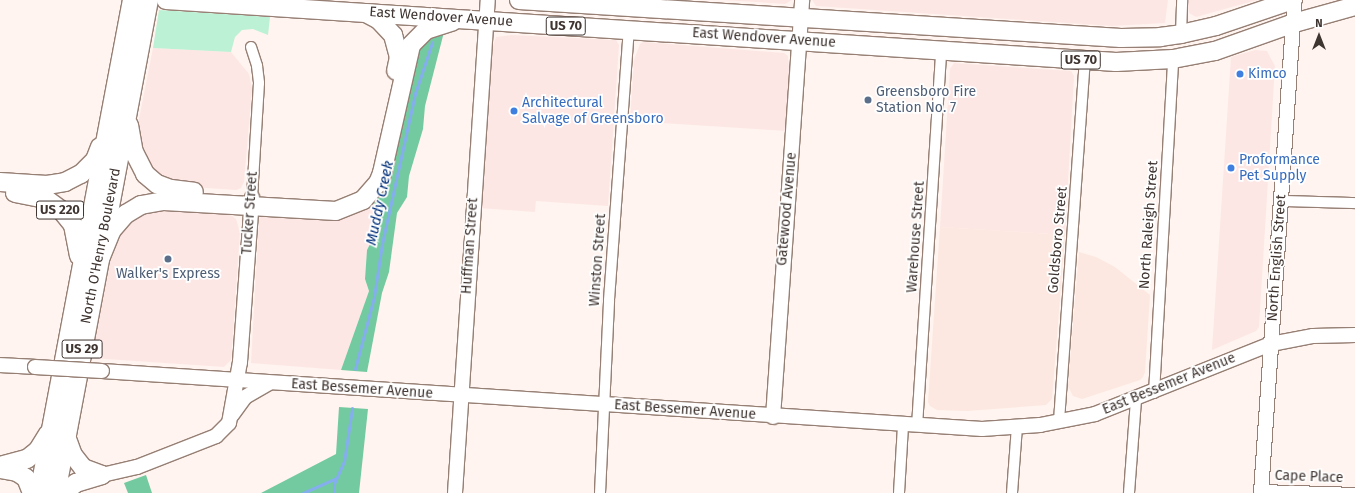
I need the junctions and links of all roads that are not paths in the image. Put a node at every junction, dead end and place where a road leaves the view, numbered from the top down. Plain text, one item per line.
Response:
1 (132, 0) edge
2 (149, 0) edge
3 (166, 0) edge
4 (488, 0) edge
5 (519, 0) edge
6 (802, 0) edge
7 (1182, 0) edge
8 (1294, 0) edge
9 (1355, 6) edge
10 (366, 12) junction
11 (464, 18) junction
12 (801, 18) junction
13 (486, 20) junction
14 (1294, 23) junction
15 (629, 30) junction
16 (1181, 34) junction
17 (800, 40) junction
18 (251, 47) dead end
19 (941, 50) junction
20 (1173, 59) junction
21 (1085, 60) junction
22 (130, 100) junction
23 (107, 130) junction
24 (0, 182) edge
25 (0, 192) edge
26 (1282, 201) junction
27 (251, 202) junction
28 (1355, 203) edge
29 (98, 264) junction
30 (80, 268) junction
31 (1355, 335) edge
32 (1271, 344) junction
33 (0, 365) edge
34 (235, 380) junction
35 (269, 383) junction
36 (1154, 393) junction
37 (461, 396) junction
38 (1136, 400) junction
39 (603, 404) junction
40 (232, 415) junction
41 (773, 417) junction
42 (1059, 421) junction
43 (910, 426) junction
44 (1017, 427) junction
45 (58, 432) junction
46 (0, 468) edge
47 (102, 475) junction
48 (1261, 491) edge
49 (32, 493) edge
50 (39, 493) edge
51 (56, 493) edge
52 (64, 493) edge
53 (455, 493) edge
54 (600, 493) edge
55 (899, 493) edge
56 (1012, 493) edge
57 (1129, 493) edge
58 (1355, 493) edge

1 - 23 highway, North O'Henry Boulevard / US 29
2 - 22 highway, North O'Henry Boulevard / US 29
3 - 10 highway, East Wendover Avenue / US 70
4 - 13 main road, Huffman Street
5 - 12 highway, East Wendover Avenue / US 70
6 - 12 main road, Gatewood Avenue
7 - 16 street
8 - 14 main road, North English Street
8 - 16 highway, East Wendover Avenue / US 70
9 - 14 highway, East Wendover Avenue / US 70
10 - 11 highway, East Wendover Avenue / US 70
10 - 27 highway
11 - 13 highway, East Wendover Avenue / US 70
11 - 27 highway
12 - 16 highway, East Wendover Avenue / US 70
12 - 17 main road, Gatewood Avenue
13 - 15 highway, East Wendover Avenue / US 70
13 - 37 main road, Huffman Street
14 - 20 highway, East Wendover Avenue / US 70
14 - 26 main road, North English Street
15 - 17 highway, East Wendover Avenue / US 70
15 - 39 street, Winston Street
17 - 19 highway, East Wendover Avenue / US 70
17 - 41 main road, Gatewood Avenue
18 - 27 street, Tucker Street
19 - 21 highway, East Wendover Avenue / US 70
19 - 43 street, Warehouse Street
20 - 21 highway, East Wendover Avenue / US 70
20 - 36 street, North Raleigh Street
21 - 42 street, Goldsboro Street
22 - 27 highway
22 - 29 highway, North O'Henry Boulevard / US 29
23 - 24 highway
23 - 30 highway, North O'Henry Boulevard / US 29
25 - 30 highway, US 220
26 - 28 street
26 - 32 main road, North English Street
27 - 29 highway
27 - 34 main road, Tucker Street
29 - 45 highway, North O'Henry Boulevard / US 29
30 - 45 highway, North O'Henry Boulevard / US 29
31 - 32 main road, East Bessemer Avenue
32 - 36 main road, East Bessemer Avenue
32 - 48 main road, North English Street
33 - 34 main road, East Bessemer Avenue, bridge
34 - 35 main road, East Bessemer Avenue
34 - 40 main road, Tucker Street
35 - 37 main road, East Bessemer Avenue
35 - 40 main road
36 - 38 main road, East Bessemer Avenue
37 - 39 main road, East Bessemer Avenue
37 - 53 main road, Huffman Street
38 - 42 main road, East Bessemer Avenue
38 - 57 street
39 - 41 main road, East Bessemer Avenue
39 - 54 street, Winston Street
40 - 47 main road
41 - 43 main road, East Bessemer Avenue
42 - 44 main road, East Bessemer Avenue
43 - 44 main road, East Bessemer Avenue
43 - 55 street, Warehouse Street
44 - 56 street
45 - 46 highway
45 - 47 highway
45 - 50 highway, North O'Henry Boulevard / US 29
45 - 51 highway, North O'Henry Boulevard / US 29
46 - 49 highway
47 - 52 highway
48 - 58 street, Cape Place

